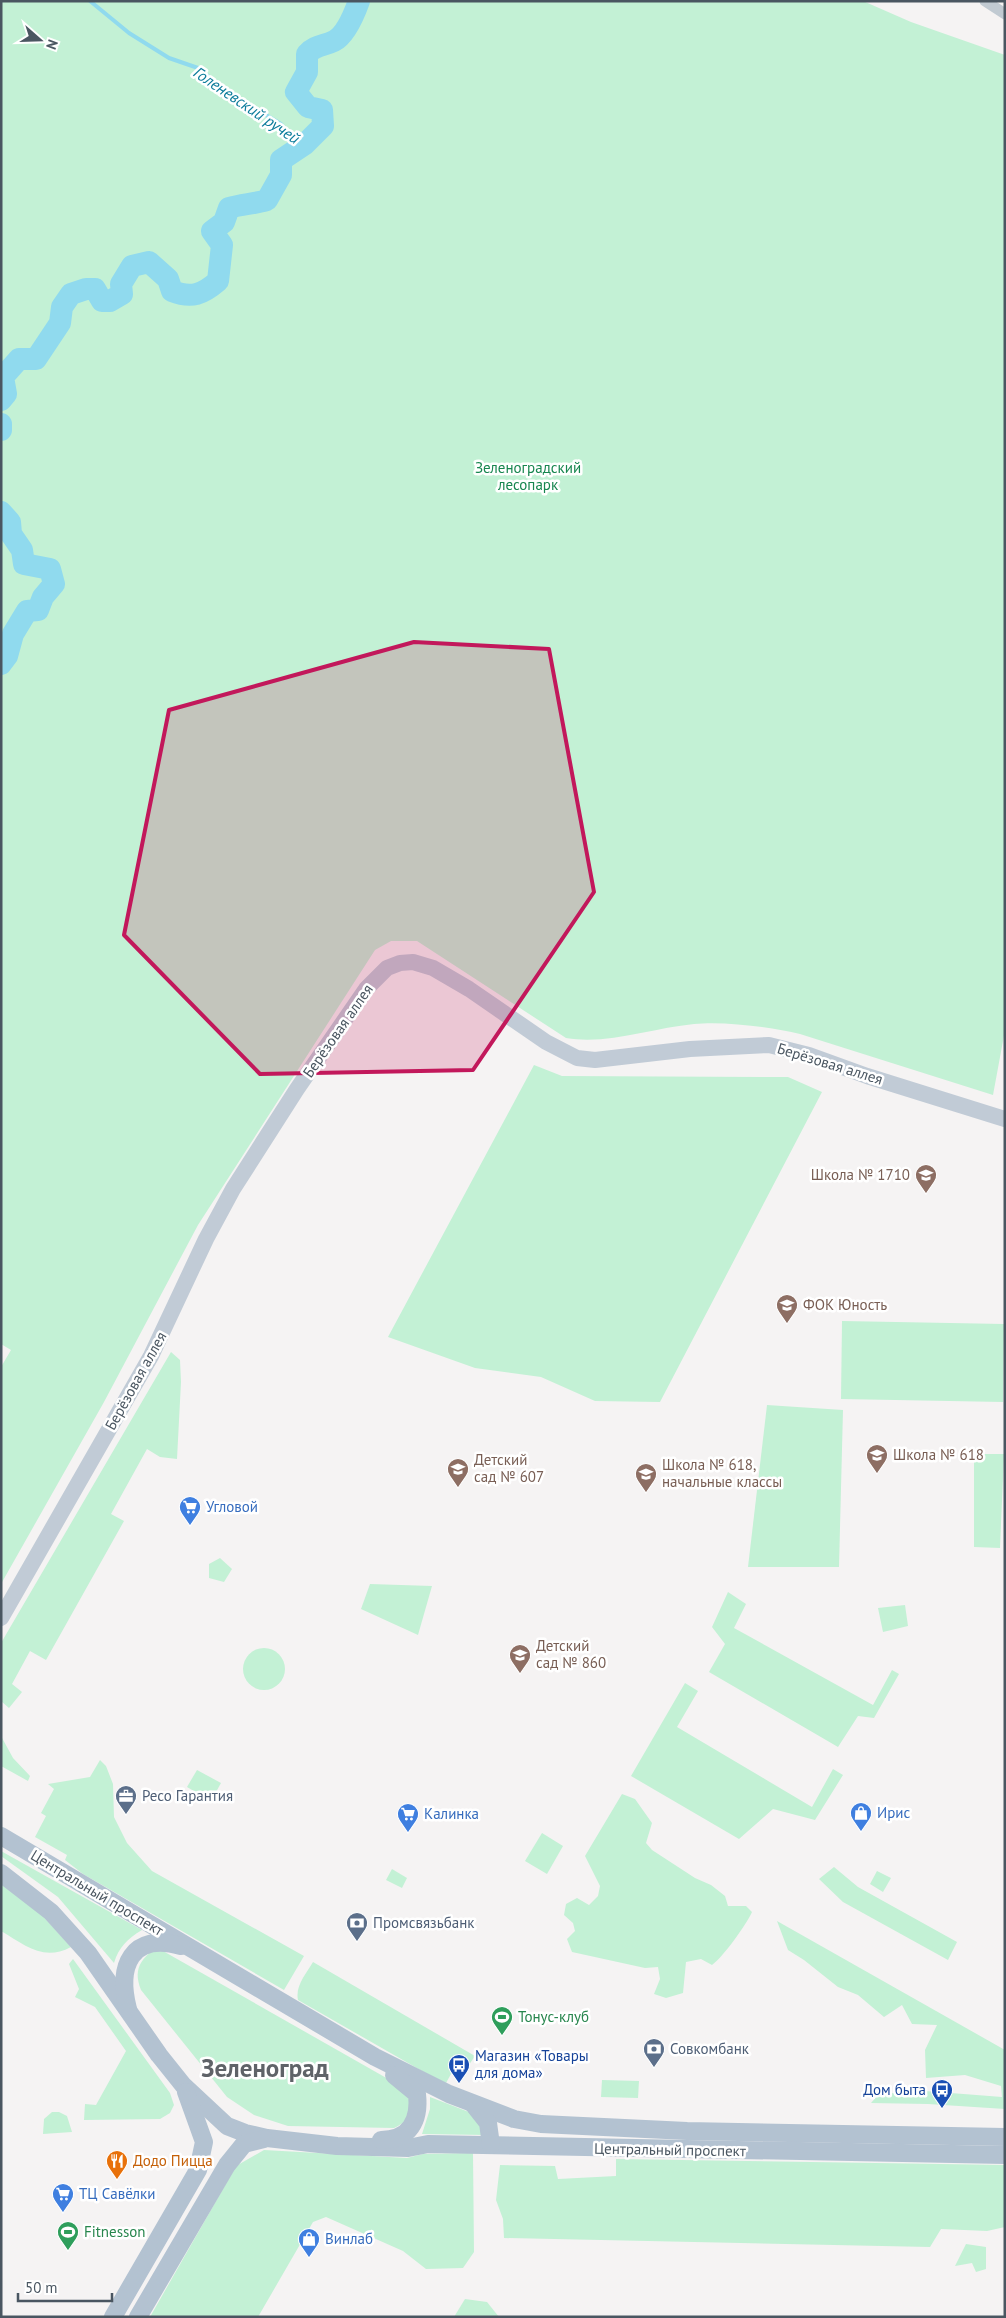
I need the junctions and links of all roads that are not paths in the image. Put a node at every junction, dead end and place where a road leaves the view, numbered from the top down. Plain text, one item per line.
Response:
1 (985, 1) edge
2 (1005, 14) edge
3 (1005, 1119) edge
4 (1, 1618) edge
5 (1, 1836) edge
6 (1, 1873) edge
7 (193, 1950) junction
8 (129, 2013) junction
9 (375, 2057) junction
10 (183, 2086) junction
11 (471, 2102) junction
12 (910, 2135) junction
13 (1005, 2137) edge
14 (267, 2138) junction
15 (491, 2145) junction
16 (337, 2146) junction
17 (910, 2153) junction
18 (1005, 2155) edge
19 (113, 2317) edge
20 (138, 2317) edge

1 - 2 street
3 - 4 street, Берёзовая аллея
5 - 7 main road, Центральный проспект
6 - 8 main road, Центральный проспект
7 - 8 main road, Центральный проспект
7 - 9 main road, Центральный проспект
8 - 10 main road, Центральный проспект
9 - 11 main road, Центральный проспект
9 - 16 main road, Центральный проспект
10 - 14 main road, Центральный проспект
10 - 19 main road
11 - 12 main road, Центральный проспект
11 - 15 main road
12 - 13 main road, Центральный проспект
12 - 17 main road
14 - 16 main road, Центральный проспект
14 - 20 main road
15 - 16 main road, Центральный проспект
15 - 17 main road, Центральный проспект
17 - 18 main road, Центральный проспект

